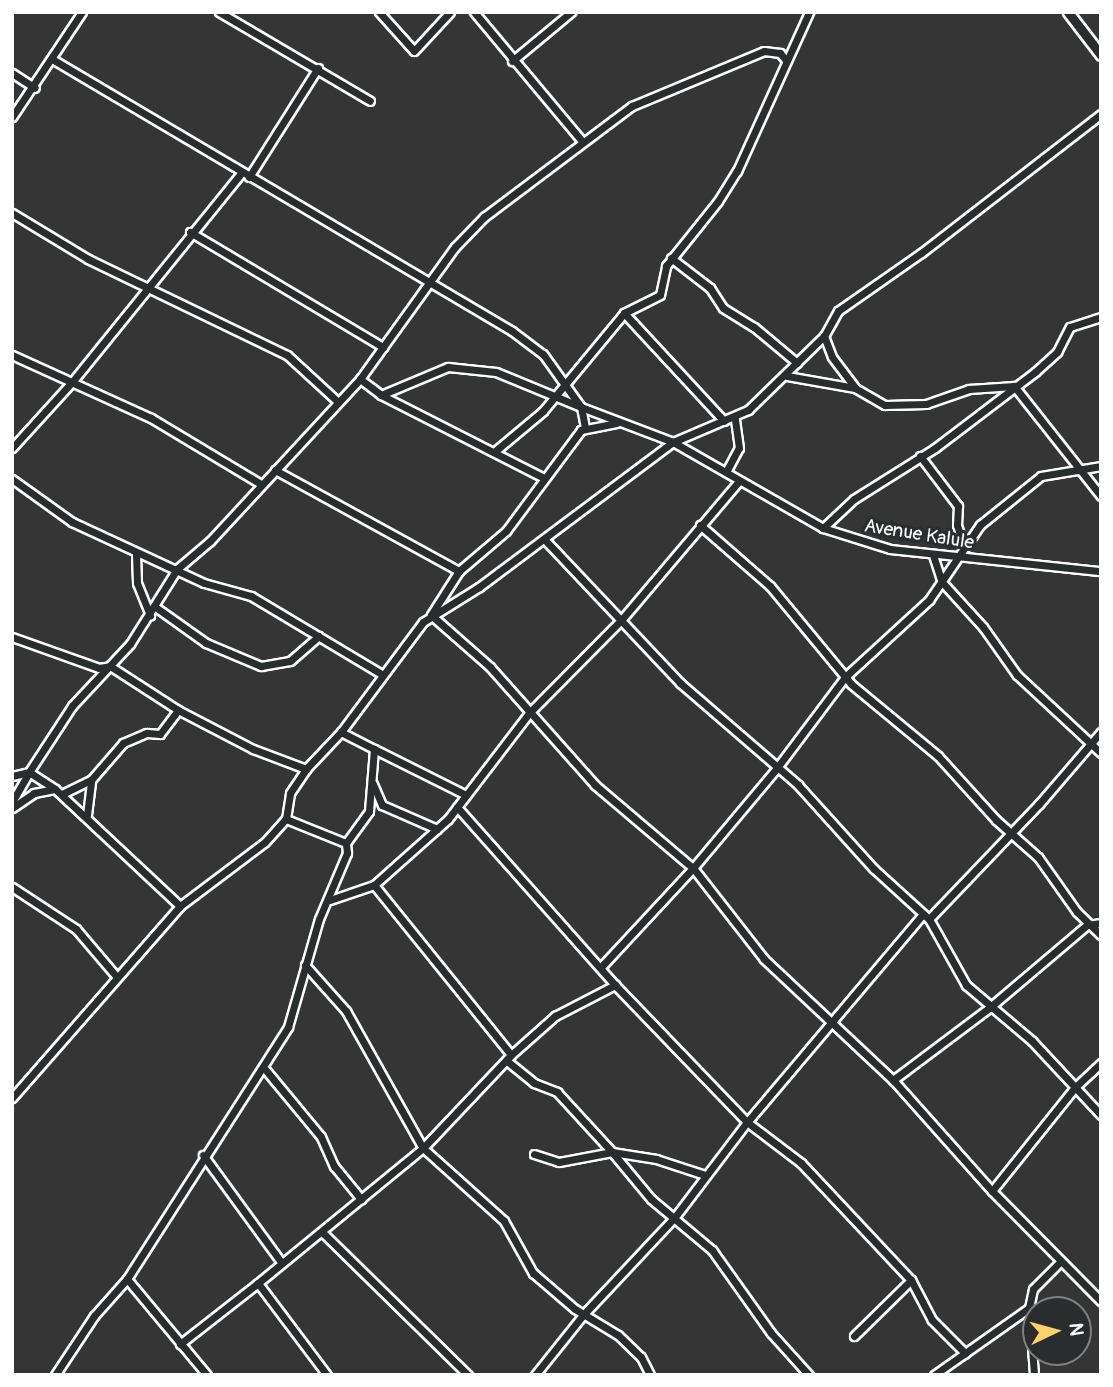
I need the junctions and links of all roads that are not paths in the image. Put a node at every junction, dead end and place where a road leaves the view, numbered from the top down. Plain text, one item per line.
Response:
1 (82, 12) edge
2 (219, 12) edge
3 (379, 12) edge
4 (450, 12) edge
5 (474, 12) edge
6 (571, 12) edge
7 (809, 12) edge
8 (1068, 12) edge
9 (1101, 55) edge
10 (52, 59) junction
11 (785, 59) junction
12 (512, 61) junction
13 (318, 68) junction
14 (12, 73) edge
15 (35, 88) junction
16 (370, 101) dead end
17 (1101, 114) edge
18 (12, 117) edge
19 (582, 141) junction
20 (245, 175) junction
21 (12, 213) edge
22 (190, 232) junction
23 (671, 258) junction
24 (428, 285) junction
25 (146, 289) junction
26 (624, 313) junction
27 (1101, 317) edge
28 (824, 336) junction
29 (383, 347) junction
30 (12, 355) edge
31 (797, 363) junction
32 (787, 376) junction
33 (360, 379) junction
34 (565, 380) junction
35 (72, 382) junction
36 (1014, 386) junction
37 (855, 388) junction
38 (381, 395) junction
39 (552, 399) junction
40 (337, 401) junction
41 (581, 407) junction
42 (735, 418) junction
43 (724, 421) junction
44 (617, 423) junction
45 (585, 427) junction
46 (673, 442) junction
47 (12, 449) edge
48 (494, 452) junction
49 (920, 456) junction
50 (1101, 466) edge
51 (275, 470) junction
52 (1084, 471) junction
53 (726, 472) junction
54 (542, 477) junction
55 (12, 479) edge
56 (739, 481) junction
57 (261, 484) junction
58 (1101, 496) edge
59 (699, 525) junction
60 (823, 528) junction
61 (544, 539) junction
62 (964, 547) junction
63 (136, 554) junction
64 (933, 555) junction
65 (958, 559) junction
66 (177, 569) junction
67 (459, 571) junction
68 (1101, 571) edge
69 (942, 582) junction
70 (154, 606) junction
71 (150, 615) junction
72 (431, 615) junction
73 (622, 619) junction
74 (319, 636) junction
75 (12, 637) edge
76 (110, 666) junction
77 (383, 675) junction
78 (845, 677) junction
79 (178, 710) junction
80 (530, 713) junction
81 (341, 732) junction
82 (1101, 733) edge
83 (1089, 746) junction
84 (374, 749) junction
85 (1101, 753) edge
86 (306, 769) junction
87 (776, 769) junction
88 (29, 772) junction
89 (12, 776) edge
90 (91, 780) junction
91 (372, 780) junction
92 (12, 785) edge
93 (59, 791) junction
94 (464, 794) junction
95 (14, 798) edge
96 (382, 805) junction
97 (457, 807) junction
98 (12, 808) edge
99 (369, 811) junction
100 (87, 815) junction
101 (286, 818) junction
102 (437, 830) junction
103 (1011, 835) junction
104 (346, 843) junction
105 (693, 867) junction
106 (374, 885) junction
107 (12, 887) edge
108 (330, 900) junction
109 (180, 906) junction
110 (926, 916) junction
111 (1101, 923) edge
112 (1087, 925) junction
113 (1101, 935) edge
114 (305, 965) junction
115 (601, 967) junction
116 (116, 976) junction
117 (615, 985) junction
118 (989, 1008) junction
119 (832, 1020) junction
120 (509, 1058) junction
121 (1101, 1063) edge
122 (264, 1068) junction
123 (894, 1080) junction
124 (1076, 1086) junction
125 (12, 1098) edge
126 (1101, 1115) edge
127 (747, 1122) junction
128 (423, 1148) junction
129 (612, 1152) junction
130 (534, 1154) dead end
131 (203, 1155) junction
132 (705, 1175) junction
133 (992, 1191) junction
134 (361, 1199) junction
135 (674, 1218) junction
136 (323, 1233) junction
137 (281, 1262) junction
138 (1060, 1262) junction
139 (127, 1279) junction
140 (911, 1280) junction
141 (258, 1283) junction
142 (1032, 1296) edge
143 (1101, 1301) edge
144 (1022, 1313) edge
145 (583, 1315) junction
146 (854, 1336) dead end
147 (180, 1344) junction
148 (965, 1353) junction
149 (55, 1375) edge
150 (207, 1375) edge
151 (327, 1375) edge
152 (468, 1375) edge
153 (535, 1375) edge
154 (650, 1375) edge
155 (809, 1375) edge
156 (934, 1375) edge

1 - 10 street
2 - 13 street
3 - 4 street
5 - 12 street
6 - 12 street
7 - 11 street
8 - 9 street
10 - 15 street
10 - 20 street
11 - 19 street
11 - 23 street
12 - 19 street
13 - 16 street
13 - 20 street
14 - 15 street
15 - 18 street
17 - 28 street
19 - 24 street
20 - 22 street
20 - 24 street
21 - 25 street
22 - 25 street
22 - 29 street
23 - 26 street
23 - 31 street
24 - 29 street
24 - 34 street
25 - 35 street
25 - 40 street
26 - 34 street
26 - 43 street
27 - 36 street
28 - 31 street
28 - 37 street
29 - 33 street
30 - 35 street
31 - 32 street
32 - 37 street
32 - 42 street
33 - 38 street
33 - 40 street
34 - 39 street
34 - 41 street
35 - 47 street
35 - 57 street
36 - 37 street
36 - 49 street
36 - 52 street
38 - 39 street, Avenue Kalule
38 - 48 street
39 - 41 street, Avenue Kalule
39 - 48 street
40 - 51 street
41 - 44 street, Avenue Kalule
41 - 45 street
42 - 43 street
42 - 53 street
43 - 46 street
44 - 45 street
44 - 46 street, Avenue Kalule
45 - 54 street
46 - 53 street, Avenue Kalule
46 - 61 street
48 - 54 street
49 - 60 street
49 - 62 street
50 - 52 street
51 - 57 street
51 - 67 street
52 - 58 street
52 - 62 street
53 - 56 street, Avenue Kalule
54 - 67 street
55 - 63 street
56 - 59 street
56 - 60 street, Avenue Kalule
57 - 66 street
59 - 73 street
59 - 78 street
60 - 64 street, Avenue Kalule
61 - 72 street
61 - 73 street
62 - 65 street
63 - 66 street
63 - 71 street
64 - 65 street, Avenue Kalule
64 - 69 street
65 - 68 street, Avenue Kalule
65 - 69 street
66 - 70 street
66 - 74 street
67 - 72 street
69 - 78 street
69 - 83 street
70 - 71 street
70 - 74 street
71 - 76 street
72 - 77 street
72 - 80 street
73 - 80 street
73 - 87 street
74 - 77 street
75 - 76 street
76 - 79 street
76 - 88 street
77 - 81 street
78 - 87 street
78 - 103 street
79 - 86 street
79 - 90 street
80 - 94 street
80 - 105 street
81 - 84 street
81 - 86 street
82 - 83 street
83 - 85 street
83 - 103 street
84 - 91 street
84 - 94 street
86 - 101 street
87 - 105 street
87 - 110 street
88 - 89 street
88 - 93 street
88 - 95 street
90 - 93 street
90 - 100 street
91 - 96 street
91 - 99 street
92 - 95 street
93 - 98 street
93 - 100 street
94 - 97 street
96 - 99 street
96 - 102 street
97 - 102 street
97 - 115 street
99 - 104 street
100 - 109 street
101 - 104 street
101 - 109 street
102 - 106 street
103 - 110 street
103 - 112 street
104 - 108 street
105 - 115 street
105 - 119 street
106 - 108 street
106 - 120 street
107 - 116 street
108 - 114 street
109 - 116 street
110 - 118 street
110 - 119 street
111 - 112 street
112 - 113 street
112 - 118 street
114 - 122 street
114 - 128 street
115 - 117 street
116 - 125 street
117 - 120 street
117 - 127 street
118 - 123 street
118 - 124 street
119 - 123 street
119 - 127 street
120 - 128 street
120 - 129 street
121 - 124 street
122 - 131 street
122 - 134 street
123 - 133 street
124 - 126 street
124 - 133 street
127 - 132 street
127 - 140 street
128 - 134 street
128 - 145 street
129 - 130 street
129 - 132 street
129 - 135 street
131 - 137 street
131 - 139 street
132 - 135 street
133 - 138 street
134 - 136 street
135 - 145 street
135 - 155 street
136 - 137 street
136 - 152 street
137 - 141 street
138 - 142 street
138 - 143 street
139 - 147 street
139 - 149 street
140 - 146 street
140 - 148 street
141 - 147 street
141 - 151 street
144 - 148 street
145 - 153 street
145 - 154 street
147 - 150 street
148 - 156 street

